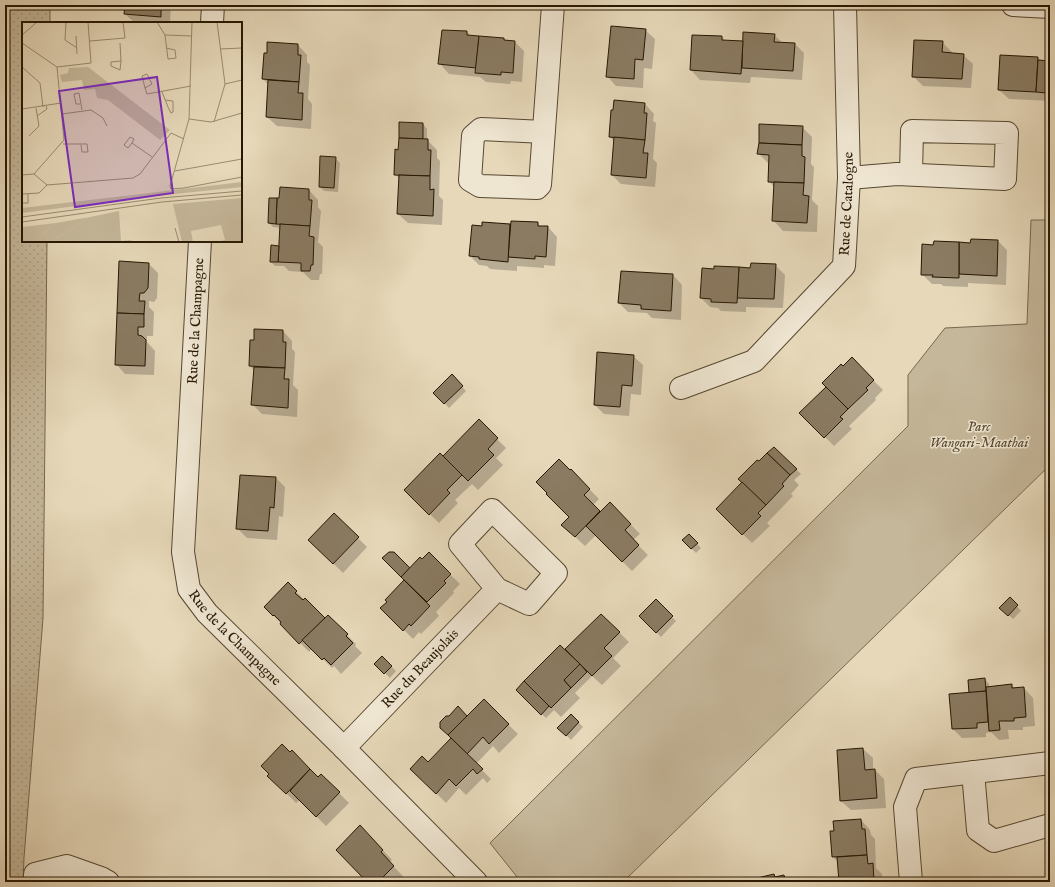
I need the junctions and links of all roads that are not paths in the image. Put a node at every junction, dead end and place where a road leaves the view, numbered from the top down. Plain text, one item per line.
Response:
1 (213, 5) edge
2 (553, 5) edge
3 (844, 5) edge
4 (1013, 5) edge
5 (1050, 7) edge
6 (212, 22) edge
7 (544, 132) dead end
8 (911, 174) junction
9 (849, 178) junction
10 (200, 242) edge
11 (681, 388) dead end
12 (497, 589) dead end
13 (344, 748) junction
14 (1050, 763) edge
15 (974, 772) junction
16 (1050, 825) edge
17 (35, 878) edge
18 (108, 882) edge
19 (476, 882) edge
20 (911, 882) edge

1 - 6 street
2 - 7 street
3 - 9 street, Rue de Catalogne
4 - 5 street
8 - 8 street
8 - 9 street
9 - 11 street, Rue de Catalogne
10 - 13 street, Rue de la Champagne
12 - 13 street, Rue du Beaujolais
13 - 19 street, Rue de la Champagne
14 - 15 street
15 - 16 street
15 - 20 street
17 - 18 street

